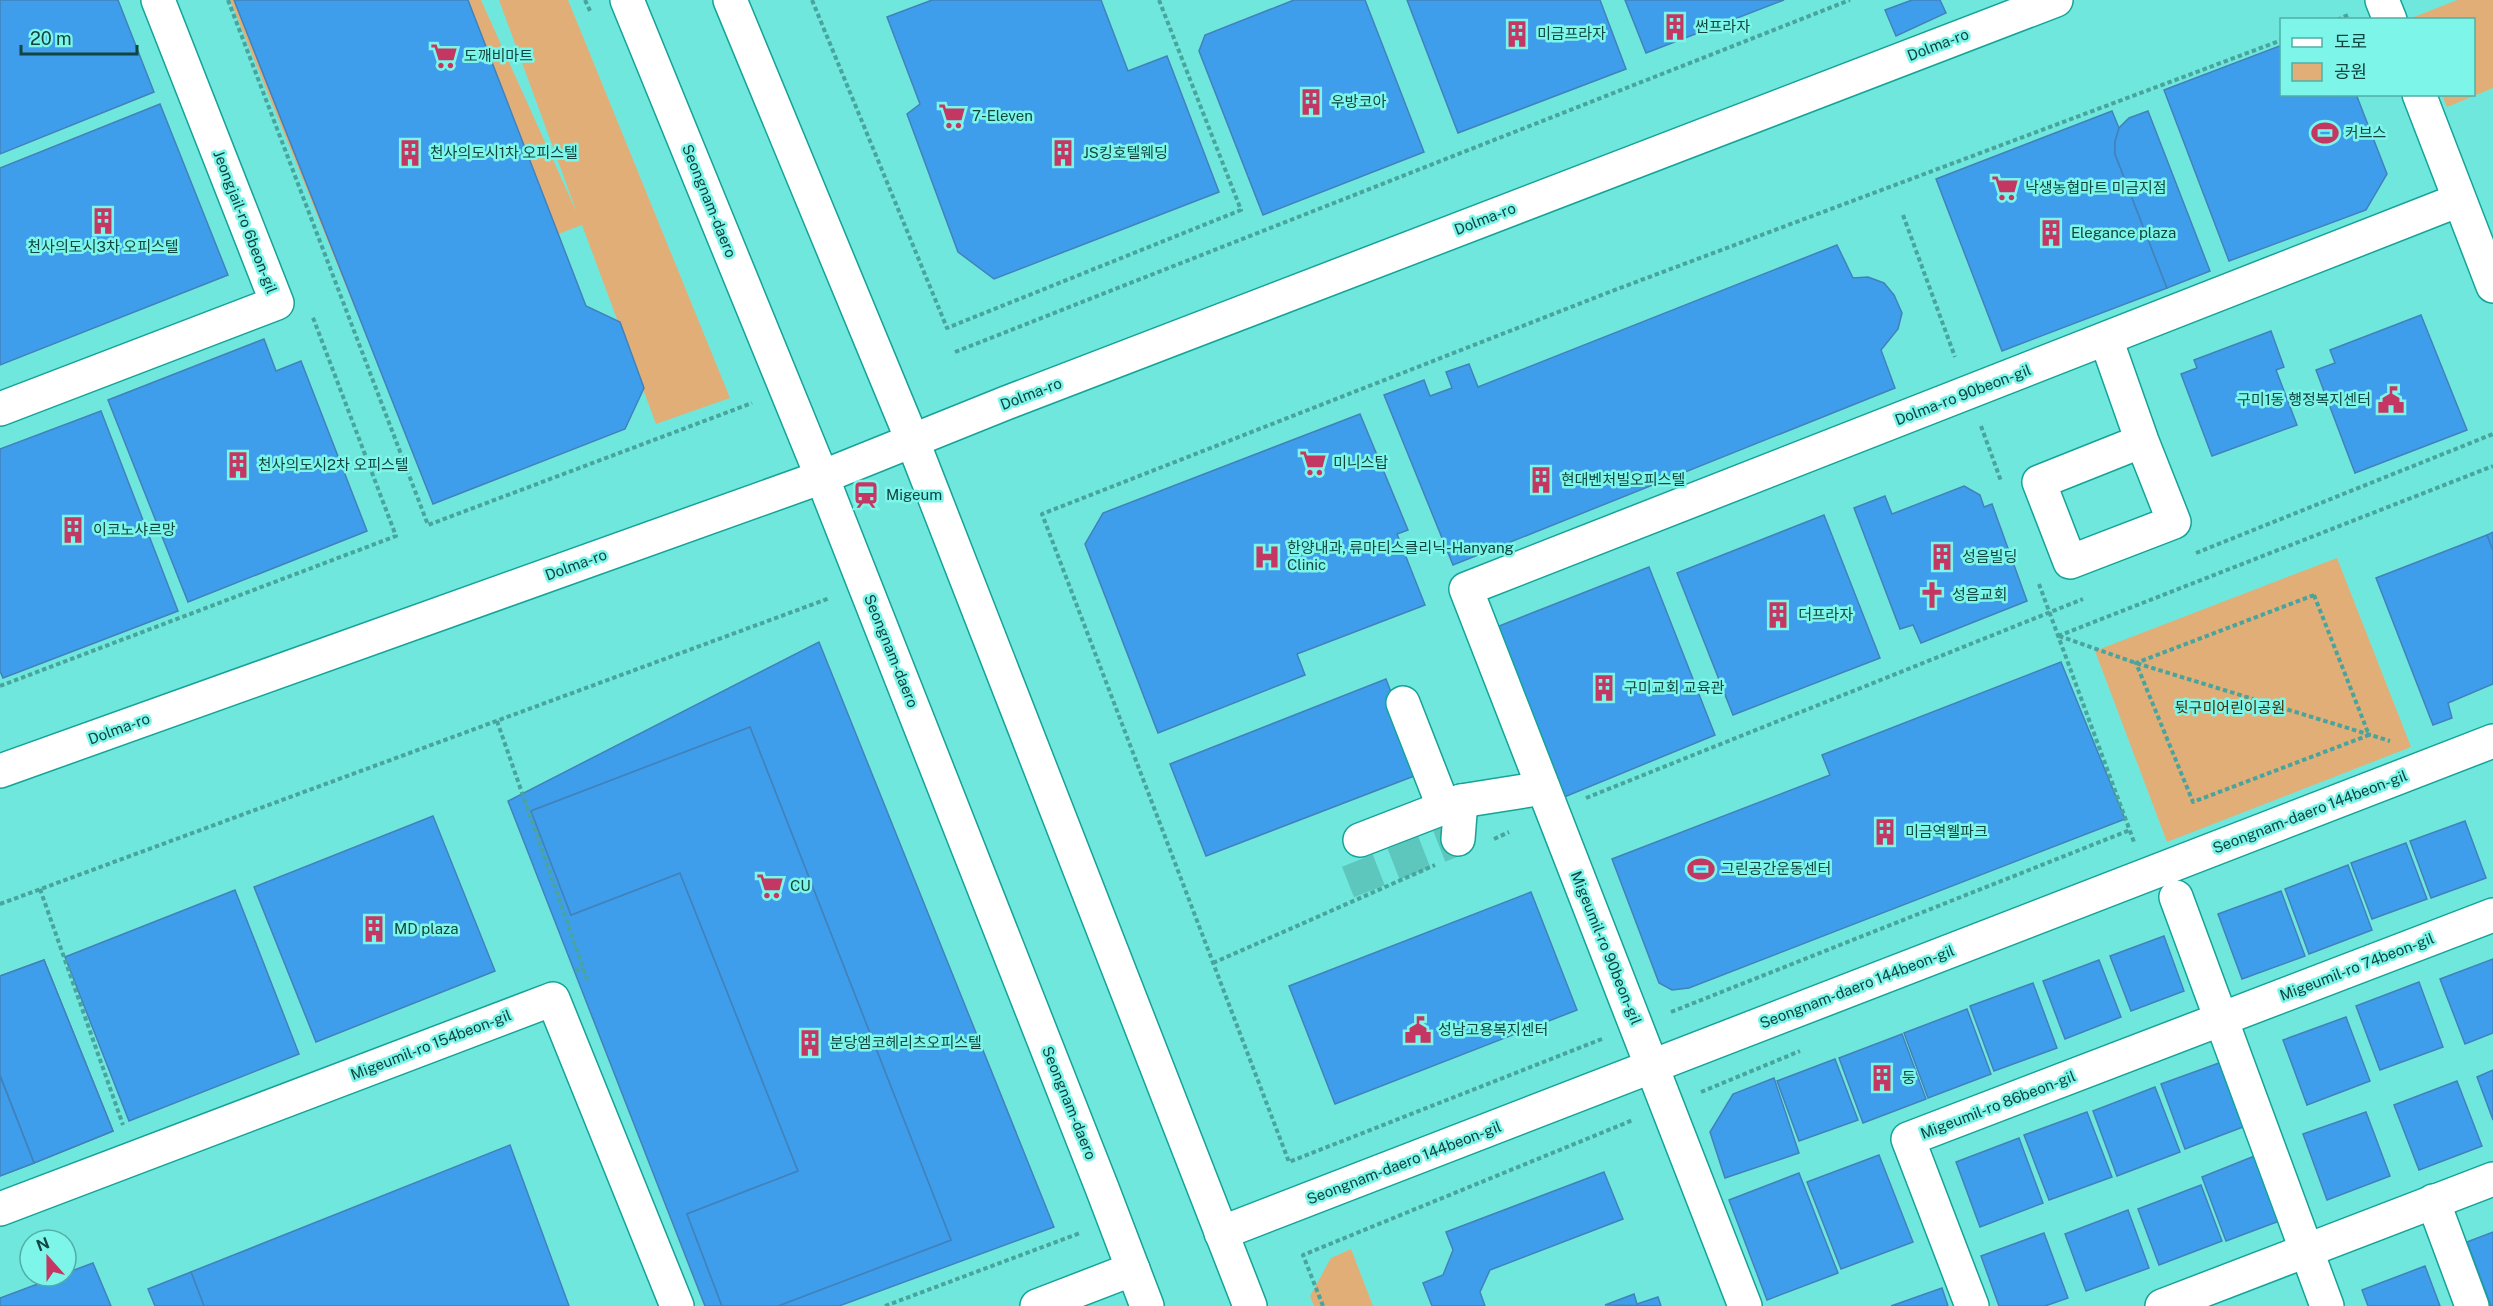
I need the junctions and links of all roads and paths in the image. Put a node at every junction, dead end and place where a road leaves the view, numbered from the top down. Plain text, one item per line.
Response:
1 (158, 0) edge
2 (228, 0) edge
3 (585, 0) edge
4 (627, 0) edge
5 (730, 0) edge
6 (812, 0) edge
7 (1159, 0) edge
8 (1850, 0) edge
9 (2056, 0) edge
10 (2382, 0) edge
11 (2389, 18) edge
12 (594, 22) dead end
13 (2280, 41) edge
14 (2419, 96) edge
15 (2459, 200) junction
16 (2493, 286) edge
17 (310, 310) dead end
18 (2106, 339) junction
19 (954, 352) dead end
20 (748, 393) dead end
21 (0, 410) edge
22 (1983, 420) dead end
23 (1971, 424) dead end
24 (2493, 434) edge
25 (2142, 441) dead end
26 (913, 442) junction
27 (2493, 466) edge
28 (822, 477) junction
29 (2195, 554) dead end
30 (1466, 589) joint
31 (2085, 598) dead end
32 (774, 619) dead end
33 (2058, 636) junction
34 (2136, 663) junction
35 (0, 686) edge
36 (1403, 703) dead end
37 (2369, 735) junction
38 (2392, 741) dead end
39 (2493, 741) edge
40 (0, 771) edge
41 (1543, 788) junction
42 (1578, 802) dead end
43 (1452, 805) junction
44 (2130, 830) junction
45 (1458, 839) dead end
46 (1360, 840) dead end
47 (2138, 852) dead end
48 (40, 889) junction
49 (2175, 897) dead end
50 (0, 904) edge
51 (2493, 915) edge
52 (2221, 1019) junction
53 (1637, 1026) junction
54 (1653, 1066) junction
55 (126, 1131) dead end
56 (2493, 1179) edge
57 (2433, 1201) junction
58 (0, 1209) edge
59 (1080, 1233) dead end
60 (1221, 1233) junction
61 (2308, 1250) junction
62 (1303, 1255) dead end
63 (1133, 1269) junction
64 (2175, 1304) edge
65 (677, 1306) edge
66 (885, 1306) edge
67 (1037, 1306) edge
68 (1147, 1306) edge
69 (1250, 1306) edge
70 (1323, 1306) edge
71 (1745, 1306) edge
72 (1972, 1306) edge
73 (2327, 1306) edge
74 (2472, 1306) edge

1 - 21 street, Jeongjail-ro 6beon-gil
2 - 20 path
3 - 12 path
4 - 28 street, Seongnam-daero
5 - 26 street
6 - 7 path
8 - 19 path
9 - 26 street, Dolma-ro
10 - 11 street
13 - 53 path
14 - 15 street
15 - 16 street
15 - 18 street, Dolma-ro 90beon-gil
17 - 35 path
18 - 25 street
18 - 30 street, Dolma-ro 90beon-gil
22 - 23 path
24 - 29 path
26 - 28 street, Dolma-ro
26 - 60 street
27 - 33 path
28 - 40 street, Dolma-ro
28 - 63 street, Seongnam-daero
30 - 41 street, Migeumil-ro 90beon-gil
31 - 42 path
32 - 48 path
33 - 34 path
33 - 44 path
34 - 37 path
34 - 37 path
34 - 37 path
36 - 43 street
37 - 38 path
39 - 54 street, Seongnam-daero 144beon-gil
41 - 43 street
41 - 53 street, Migeumil-ro 90beon-gil
43 - 45 street
43 - 46 street
44 - 47 path
44 - 53 path
48 - 50 path
48 - 55 path
49 - 52 street
51 - 52 street, Migeumil-ro 74beon-gil
52 - 61 street
52 - 72 street, Migeumil-ro 86beon-gil
53 - 54 street, Migeumil-ro 90beon-gil
54 - 60 street, Seongnam-daero 144beon-gil
54 - 71 street, Migeumil-ro 90beon-gil
56 - 57 street
57 - 61 street
57 - 74 street
58 - 65 street, Migeumil-ro 154beon-gil
59 - 66 path
60 - 69 street
61 - 64 street
61 - 73 street
62 - 70 path
63 - 67 street
63 - 68 street, Seongnam-daero

